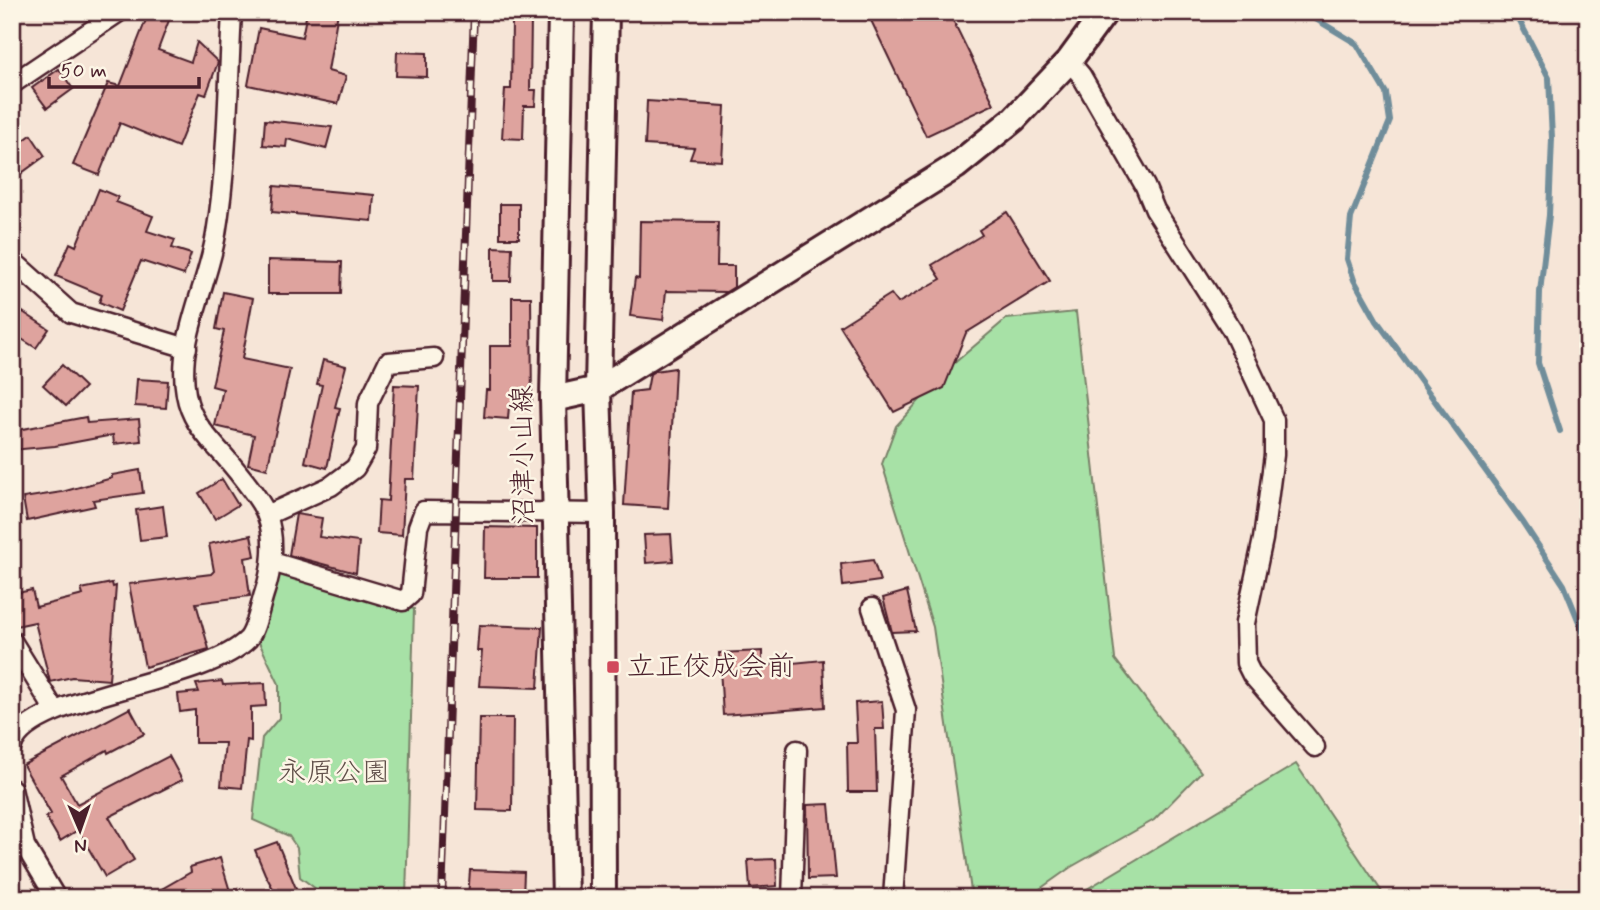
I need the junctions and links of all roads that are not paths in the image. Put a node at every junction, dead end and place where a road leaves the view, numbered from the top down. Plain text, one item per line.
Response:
1 (119, 12) edge
2 (232, 12) edge
3 (561, 12) edge
4 (606, 12) edge
5 (1105, 12) edge
6 (1069, 61) junction
7 (12, 83) edge
8 (12, 260) edge
9 (187, 348) junction
10 (434, 358) dead end
11 (598, 389) junction
12 (553, 399) junction
13 (554, 512) junction
14 (602, 513) junction
15 (267, 515) junction
16 (272, 562) junction
17 (872, 608) dead end
18 (12, 641) edge
19 (54, 709) junction
20 (12, 746) edge
21 (1315, 747) dead end
22 (797, 750) dead end
23 (12, 789) edge
24 (56, 898) edge
25 (565, 898) edge
26 (603, 898) edge
27 (792, 898) edge
28 (893, 898) edge

1 - 7 street
2 - 9 street
3 - 12 main road, 沼津小山線
4 - 11 main road
5 - 6 main road
6 - 11 main road
6 - 21 street
8 - 9 street
9 - 15 street
10 - 15 street
11 - 12 main road
11 - 14 main road
12 - 13 main road, 沼津小山線
13 - 14 street
13 - 16 street
13 - 25 main road, 沼津小山線
14 - 26 main road
15 - 16 street
16 - 19 street
17 - 28 street
18 - 19 street
19 - 20 street
22 - 27 street
23 - 24 street

